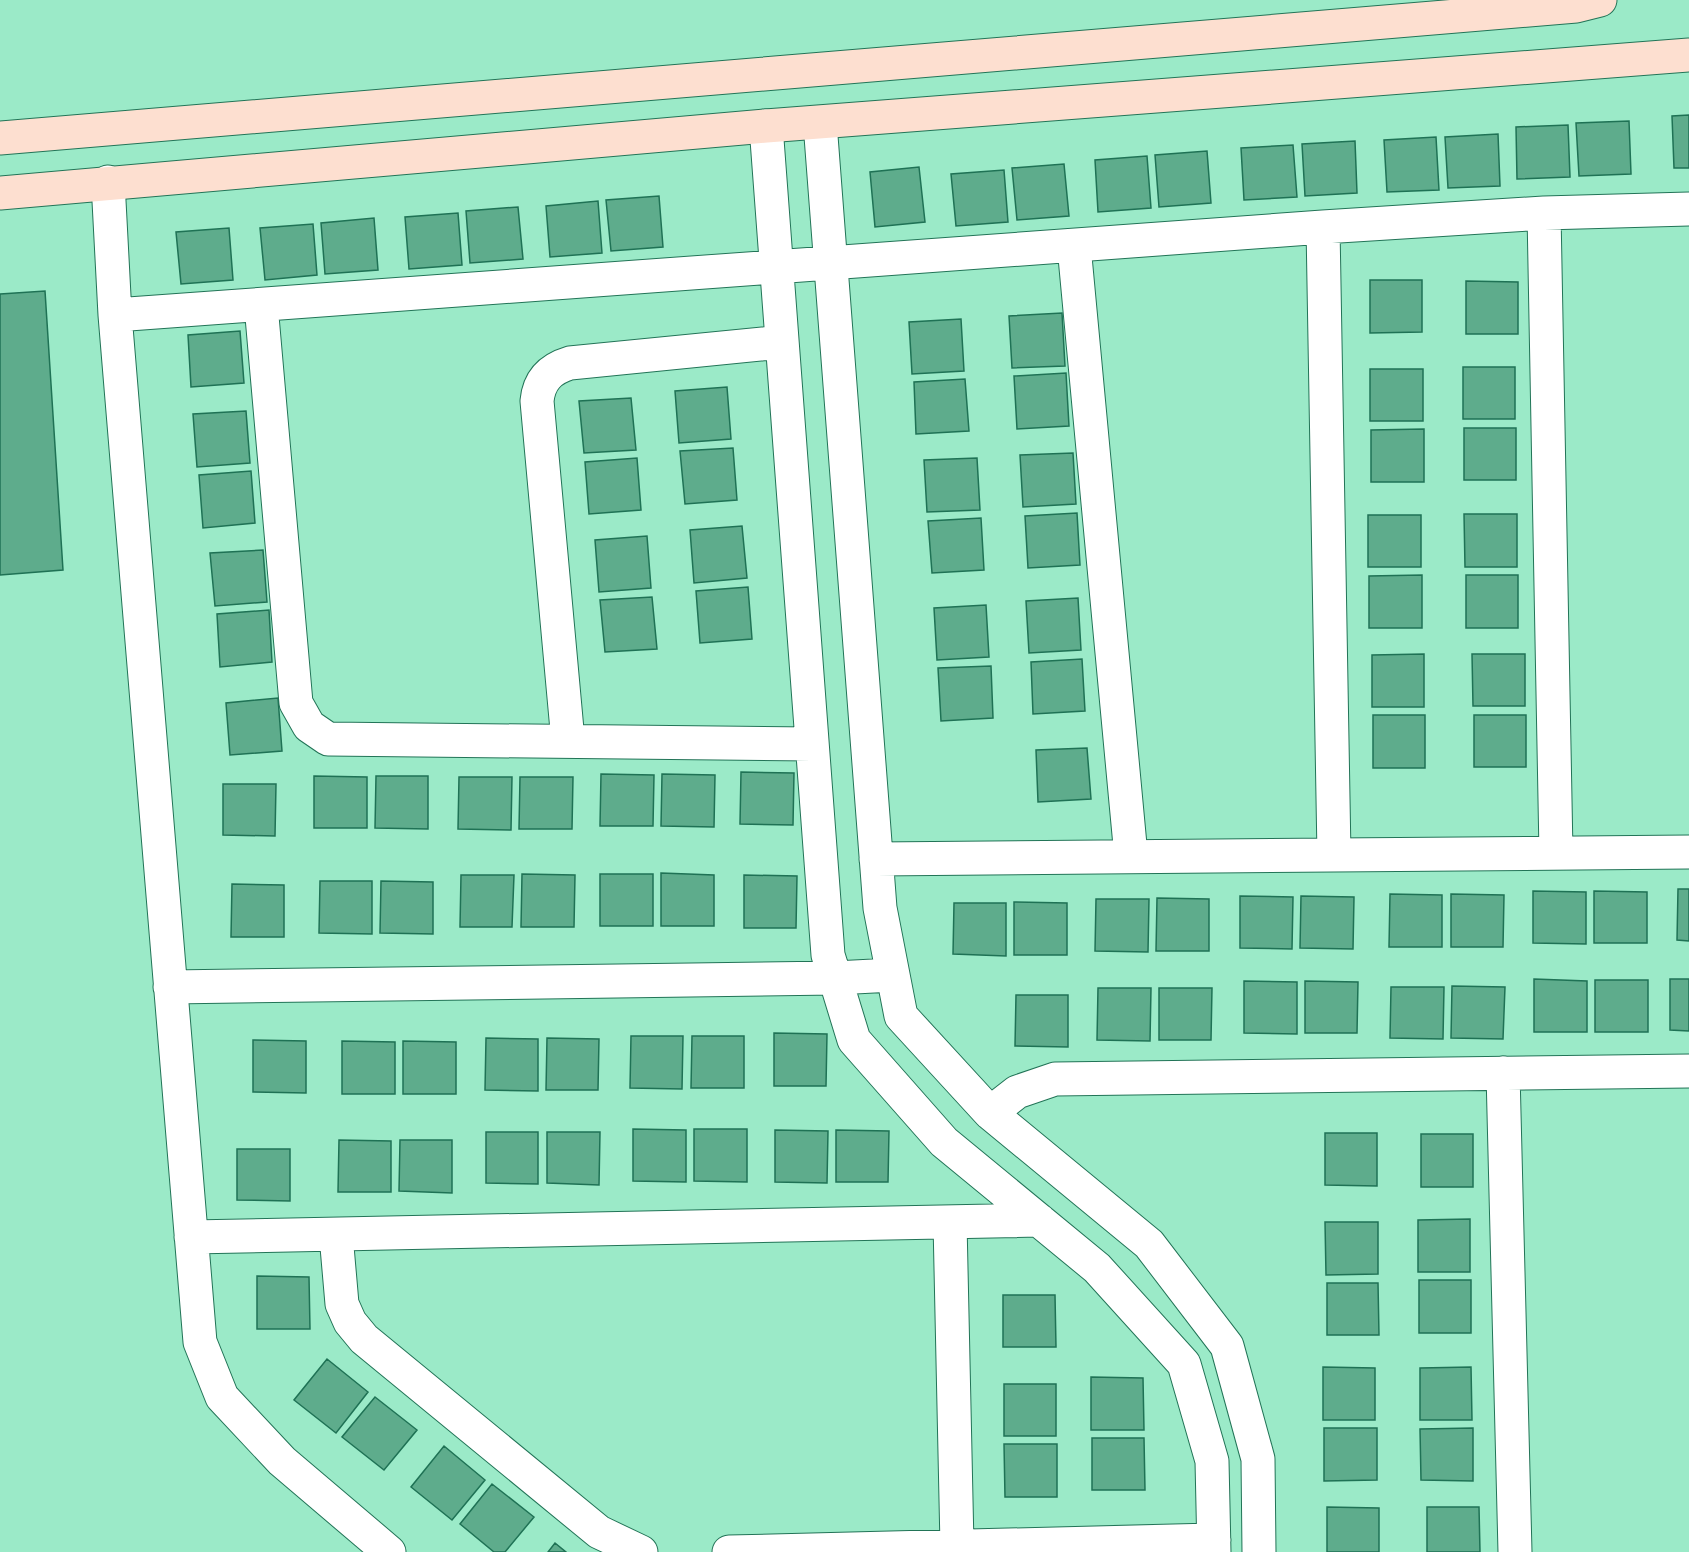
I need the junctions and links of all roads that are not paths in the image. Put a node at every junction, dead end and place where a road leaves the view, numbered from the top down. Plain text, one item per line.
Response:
1 (1600, 0) edge
2 (1689, 55) edge
3 (820, 123) junction
4 (766, 126) junction
5 (0, 138) edge
6 (108, 182) junction
7 (0, 193) edge
8 (1689, 209) edge
9 (1544, 213) junction
10 (1323, 227) junction
11 (1074, 246) junction
12 (831, 264) junction
13 (777, 268) junction
14 (261, 305) junction
15 (115, 315) junction
16 (782, 342) junction
17 (568, 741) junction
18 (812, 744) junction
19 (1689, 852) edge
20 (1556, 853) junction
21 (1334, 855) junction
22 (1131, 856) junction
23 (876, 859) junction
24 (893, 975) junction
25 (835, 978) junction
26 (170, 987) junction
27 (1689, 1071) edge
28 (1503, 1073) junction
29 (990, 1113) junction
30 (1039, 1220) junction
31 (950, 1222) junction
32 (336, 1235) junction
33 (191, 1237) junction
34 (957, 1546) junction
35 (1214, 1546) edge
36 (389, 1552) edge
37 (641, 1552) edge
38 (729, 1552) edge
39 (1260, 1552) edge
40 (1515, 1552) edge

1 - 5 street
2 - 3 street
3 - 4 street
3 - 12 street
4 - 6 street
4 - 13 street
6 - 7 street
6 - 15 street
8 - 9 street
9 - 10 street
9 - 20 street
10 - 11 street
10 - 21 street
11 - 12 street
11 - 22 street
12 - 13 street
12 - 23 street
13 - 14 street
13 - 16 street
14 - 15 street
14 - 17 street
15 - 26 street
16 - 17 street
16 - 18 street
17 - 18 street
18 - 25 street
19 - 20 street
20 - 21 street
21 - 22 street
22 - 23 street
23 - 24 street
24 - 25 street
24 - 29 street
25 - 26 street
25 - 30 street
26 - 33 street
27 - 28 street
28 - 29 street
28 - 40 street
29 - 39 street
30 - 31 street
30 - 35 street
31 - 32 street
31 - 34 street
32 - 33 street
32 - 37 street
33 - 36 street
34 - 35 street
34 - 38 street

